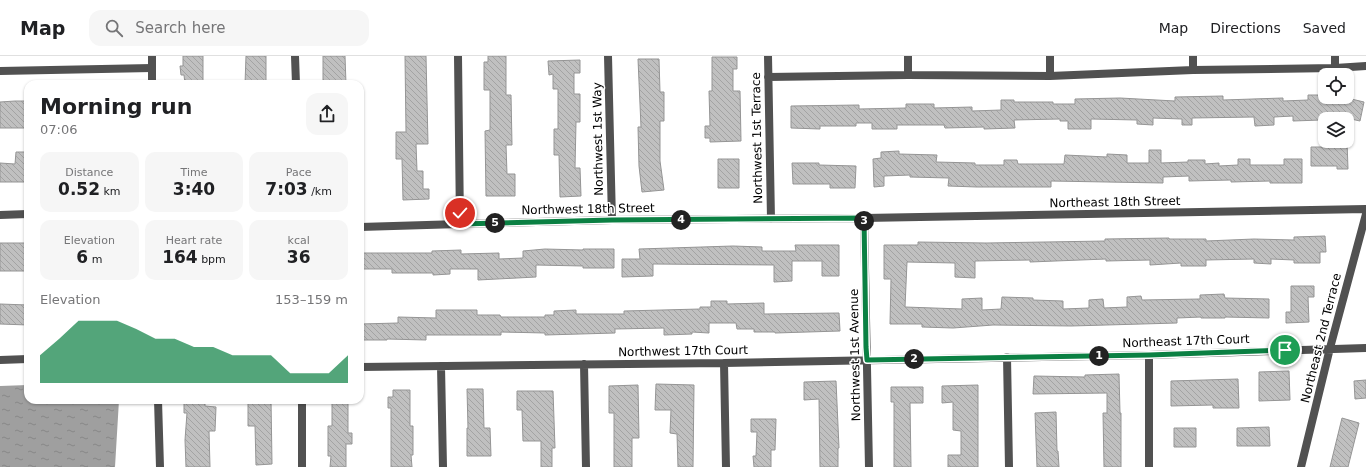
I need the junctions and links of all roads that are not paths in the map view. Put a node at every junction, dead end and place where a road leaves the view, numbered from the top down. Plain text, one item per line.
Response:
1 (152, 56) edge
2 (295, 56) edge
3 (458, 56) edge
4 (608, 56) edge
5 (768, 56) edge
6 (908, 56) edge
7 (1050, 56) edge
8 (1193, 56) edge
9 (1335, 56) edge
10 (1366, 66) edge
11 (152, 68) junction
12 (1318, 68) edge
13 (1335, 68) joint
14 (1193, 70) junction
15 (0, 71) edge
16 (908, 75) junction
17 (1050, 76) junction
18 (768, 77) junction
19 (152, 80) edge
20 (296, 80) edge
21 (1366, 209) edge
22 (24, 214) edge
23 (1366, 214) edge
24 (0, 215) edge
25 (864, 218) junction
26 (771, 219) junction
27 (612, 220) junction
28 (460, 224) junction
29 (364, 227) edge
30 (1330, 348) junction
31 (1366, 348) edge
32 (1149, 355) junction
33 (1007, 357) junction
34 (24, 359) edge
35 (0, 360) edge
36 (867, 360) junction
37 (724, 363) junction
38 (584, 364) junction
39 (441, 366) junction
40 (364, 367) edge
41 (158, 404) edge
42 (302, 404) edge
43 (160, 467) edge
44 (302, 467) edge
45 (442, 467) edge
46 (586, 467) edge
47 (726, 467) edge
48 (868, 467) edge
49 (1009, 467) edge
50 (1149, 467) edge
51 (1301, 467) edge

1 - 11 street
2 - 20 street
3 - 28 street
4 - 27 street, Northwest 1st Way
5 - 18 street, Northwest 1st Terrace
6 - 16 street
7 - 17 street
8 - 14 street
9 - 13 street
10 - 13 street
11 - 15 street
11 - 19 street
12 - 14 street
14 - 17 street
16 - 17 street
16 - 18 street
18 - 26 street, Northwest 1st Terrace
21 - 25 street, Northeast 18th Street
22 - 24 street
23 - 30 street, Northeast 2nd Terrace
25 - 26 street, Northwest 18th Street
25 - 36 street, Northwest 1st Avenue
26 - 27 street, Northwest 18th Street
27 - 28 street, Northwest 18th Street
28 - 29 street, Northwest 18th Street
30 - 31 street, Northeast 17th Court
30 - 32 street, Northeast 17th Court
30 - 51 street, Northeast 2nd Terrace
32 - 33 street, Northeast 17th Court
32 - 50 street
33 - 36 street, Northwest 17th Court
33 - 49 street
34 - 35 street
36 - 37 street, Northwest 17th Court
36 - 48 street, Northwest 1st Avenue
37 - 38 street, Northwest 17th Court
37 - 47 street
38 - 39 street, Northwest 17th Court
38 - 46 street
39 - 40 street, Northwest 17th Court
39 - 45 street
41 - 43 street
42 - 44 street

